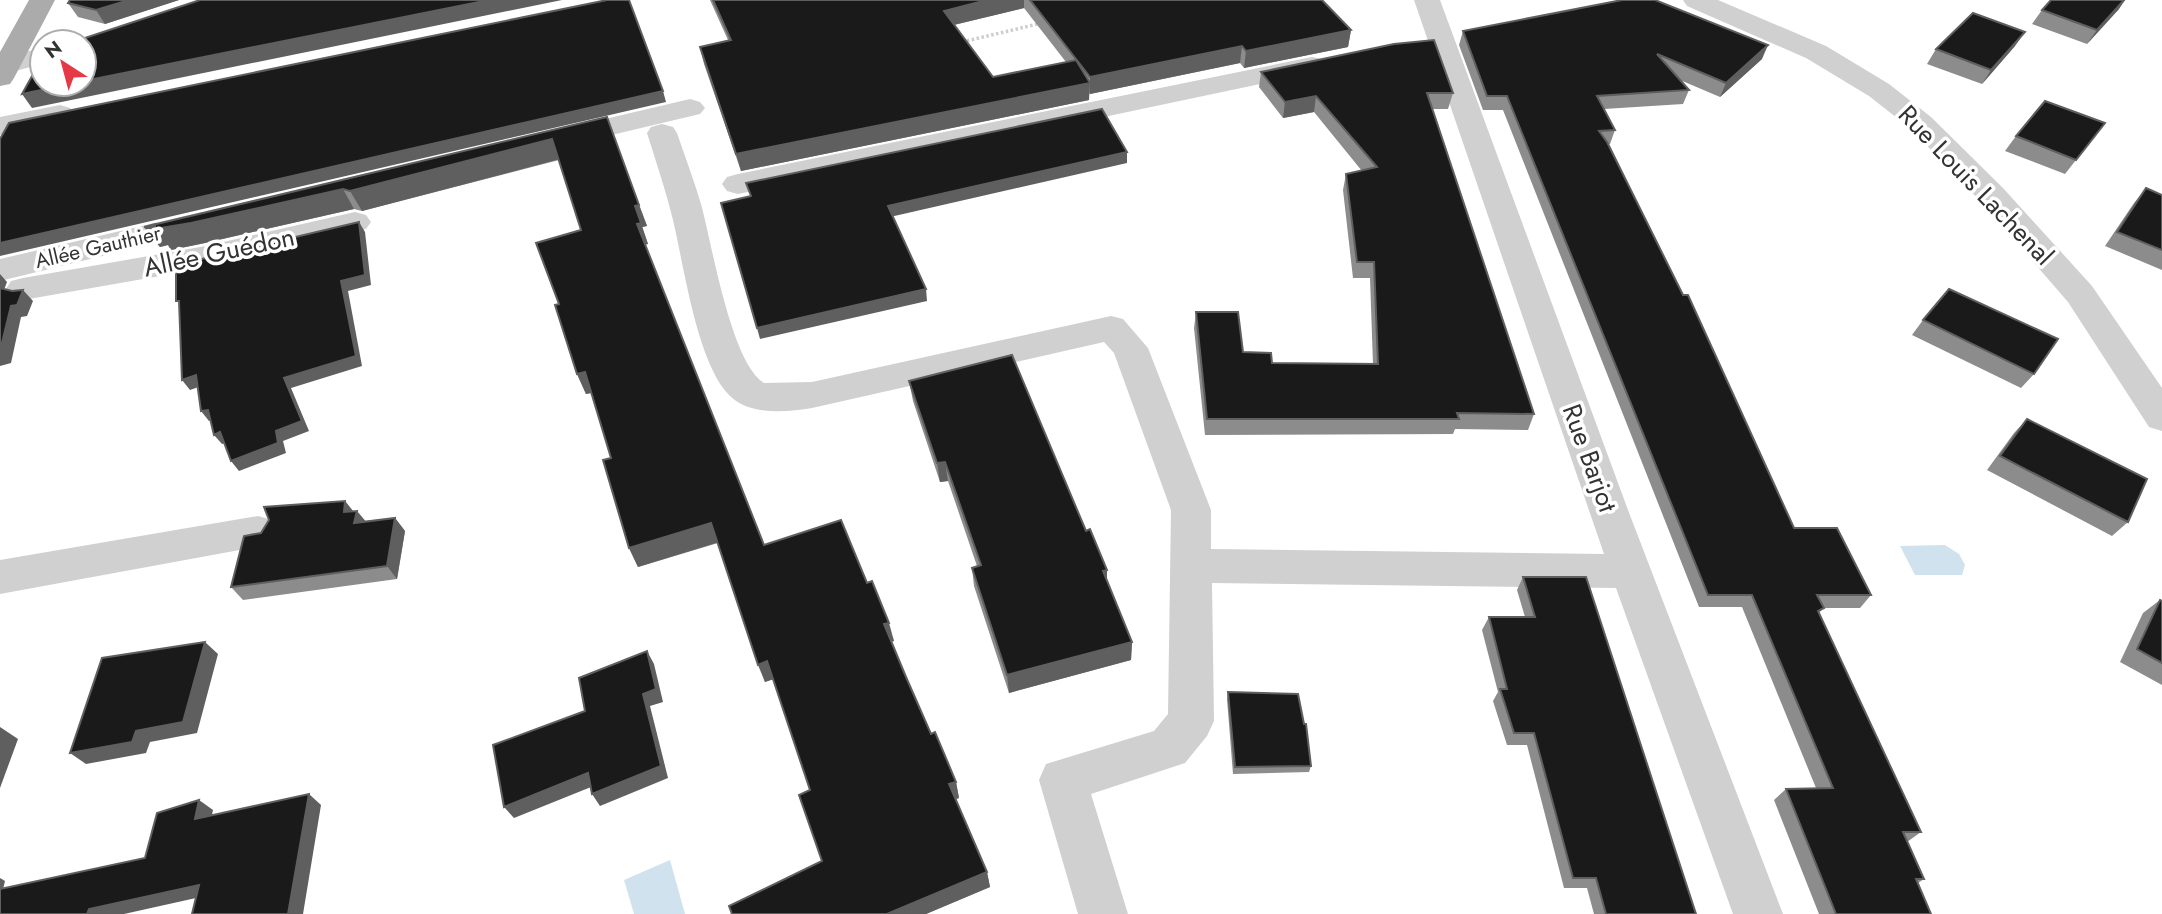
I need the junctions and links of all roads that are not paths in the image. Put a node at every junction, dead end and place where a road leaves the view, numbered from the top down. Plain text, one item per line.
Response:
1 (42, 0) edge
2 (1427, 0) edge
3 (1696, 0) edge
4 (1336, 60) edge
5 (28, 61) edge
6 (2, 70) edge
7 (83, 110) edge
8 (0, 126) edge
9 (527, 146) edge
10 (738, 184) dead end
11 (230, 216) edge
12 (355, 222) edge
13 (0, 270) edge
14 (0, 293) edge
15 (2162, 417) edge
16 (258, 532) edge
17 (1190, 566) junction
18 (1632, 571) junction
19 (0, 577) edge
20 (1103, 914) edge
21 (1758, 914) edge

1 - 6 main road
2 - 18 street, Rue Barjot
3 - 15 street, Rue Louis Lachenal
4 - 10 street
5 - 6 street
7 - 8 street
9 - 17 street
11 - 13 street, Allée Gauthier
12 - 14 street, Allée Guédon
16 - 19 street
17 - 18 street
17 - 20 street
18 - 21 street, Rue Barjot

